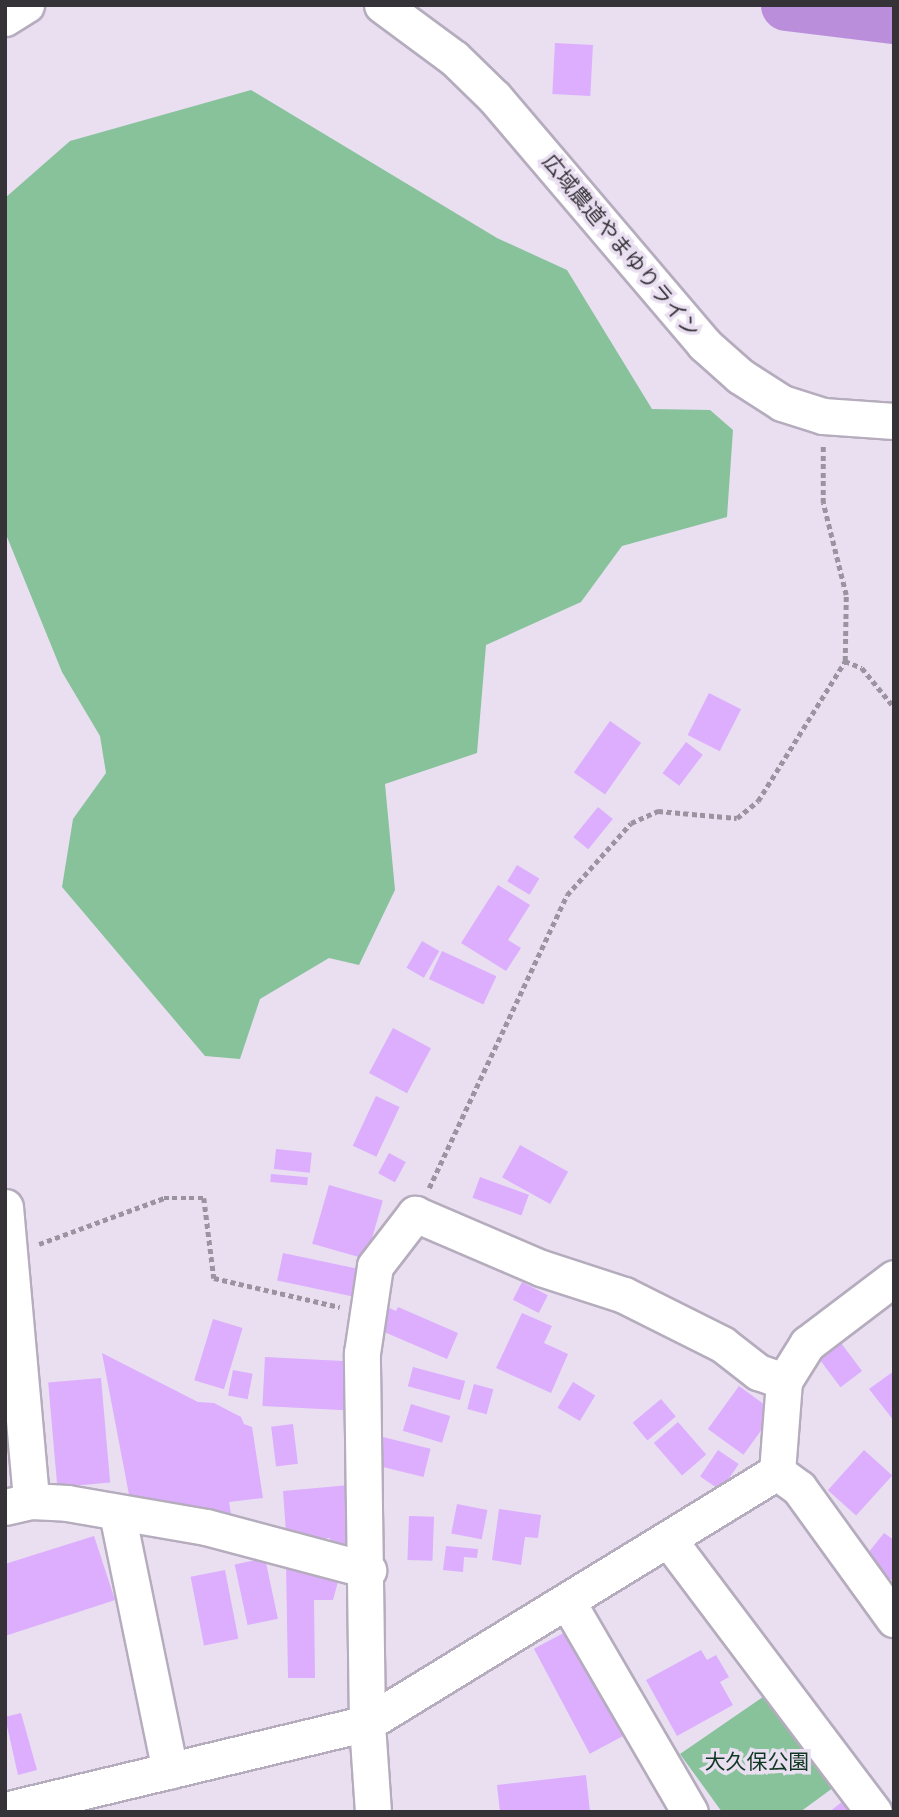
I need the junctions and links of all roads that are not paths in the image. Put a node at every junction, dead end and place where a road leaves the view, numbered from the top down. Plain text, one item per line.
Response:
1 (26, 5) edge
2 (382, 5) edge
3 (5, 18) edge
4 (894, 421) edge
5 (5, 1207) edge
6 (894, 1278) edge
7 (784, 1381) junction
8 (777, 1472) junction
9 (18, 1504) edge
10 (117, 1513) junction
11 (668, 1539) junction
12 (368, 1570) junction
13 (567, 1601) junction
14 (894, 1619) edge
15 (367, 1723) junction
16 (170, 1771) junction
17 (24, 1809) edge
18 (373, 1812) edge
19 (690, 1812) edge
20 (874, 1812) edge

1 - 3 street
2 - 4 street, 広域農道やまゆりライン
5 - 9 street
6 - 7 street
7 - 8 street
7 - 12 street
8 - 11 street
8 - 14 street
9 - 10 street
10 - 12 street
10 - 16 street
11 - 13 street
11 - 20 street
12 - 15 street
13 - 15 street
13 - 19 street
15 - 16 street
15 - 18 street
16 - 17 street

